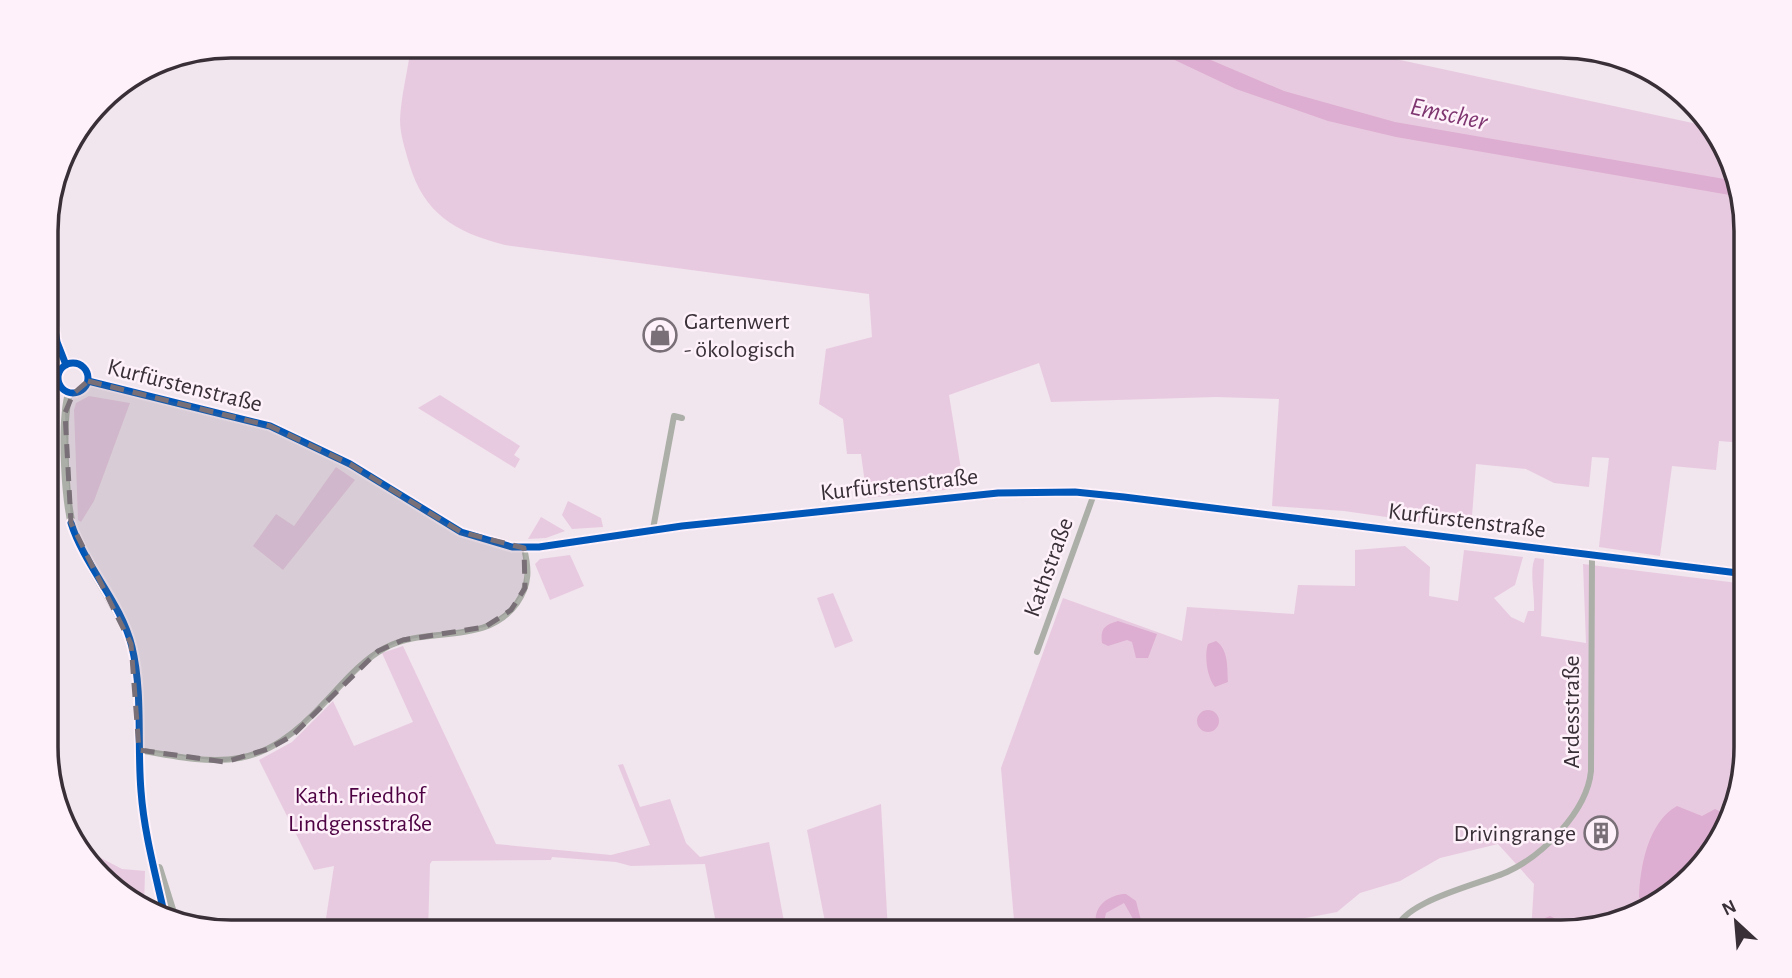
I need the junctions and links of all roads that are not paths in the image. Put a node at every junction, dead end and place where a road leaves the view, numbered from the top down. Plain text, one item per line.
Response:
1 (58, 346) edge
2 (66, 365) junction
3 (89, 381) junction
4 (69, 393) junction
5 (682, 418) dead end
6 (1094, 494) junction
7 (653, 529) junction
8 (524, 548) junction
9 (1591, 555) junction
10 (1734, 573) edge
11 (1037, 652) dead end
12 (139, 750) junction
13 (150, 842) junction
14 (163, 906) edge
15 (172, 910) edge
16 (1401, 920) edge

1 - 2 main road
2 - 3 main road, Kurfürstenstraße
2 - 4 main road
3 - 4 main road, Kurfürstenstraße
3 - 8 main road, Kurfürstenstraße
4 - 12 street
5 - 7 street
6 - 7 main road, Kurfürstenstraße
6 - 9 main road, Kurfürstenstraße
6 - 11 street, Kathstraße
7 - 8 main road, Kurfürstenstraße
8 - 12 street
9 - 10 main road, Kurfürstenstraße
9 - 16 street, Ardesstraße
12 - 13 street
13 - 14 street
13 - 15 street

